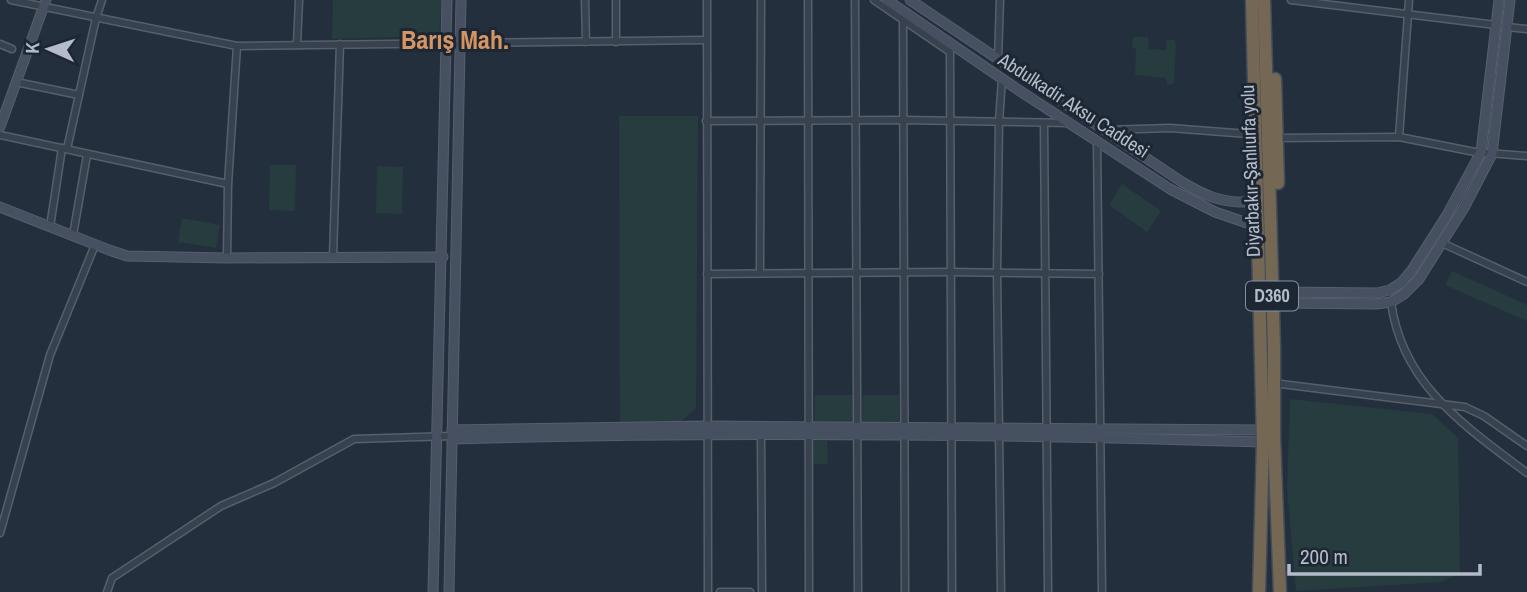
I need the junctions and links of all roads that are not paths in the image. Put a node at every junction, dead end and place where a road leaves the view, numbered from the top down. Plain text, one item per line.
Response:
1 (11, 0) edge
2 (102, 0) edge
3 (299, 0) edge
4 (447, 0) edge
5 (461, 0) edge
6 (586, 0) edge
7 (616, 0) edge
8 (707, 0) edge
9 (761, 0) edge
10 (808, 0) edge
11 (855, 0) edge
12 (874, 0) edge
13 (887, 0) edge
14 (911, 0) edge
15 (1000, 0) edge
16 (1244, 0) edge
17 (1252, 0) edge
18 (1264, 0) edge
19 (1272, 0) edge
20 (1291, 0) edge
21 (1409, 0) edge
22 (1499, 0) edge
23 (1510, 0) edge
24 (45, 3) edge
25 (1408, 14) junction
26 (904, 17) junction
27 (96, 18) junction
28 (1496, 25) junction
29 (1507, 27) junction
30 (1527, 29) edge
31 (706, 40) junction
32 (586, 42) junction
33 (616, 42) junction
34 (445, 43) junction
35 (460, 43) junction
36 (0, 44) edge
37 (340, 44) junction
38 (297, 45) junction
39 (237, 46) junction
40 (12, 49) dead end
41 (998, 59) junction
42 (1002, 79) junction
43 (16, 82) junction
44 (79, 95) junction
45 (760, 119) junction
46 (807, 119) junction
47 (855, 120) junction
48 (903, 120) junction
49 (706, 121) junction
50 (949, 121) junction
51 (999, 122) junction
52 (1044, 123) junction
53 (1072, 123) junction
54 (0, 127) edge
55 (1104, 130) junction
56 (1248, 134) junction
57 (0, 135) edge
58 (1399, 137) junction
59 (1277, 138) junction
60 (1097, 141) junction
61 (64, 148) junction
62 (1481, 152) junction
63 (1492, 154) junction
64 (87, 155) junction
65 (1527, 156) edge
66 (228, 184) junction
67 (1249, 202) junction
68 (1233, 203) junction
69 (0, 207) edge
70 (1223, 215) junction
71 (1250, 225) junction
72 (50, 227) junction
73 (73, 235) junction
74 (1442, 243) junction
75 (95, 245) junction
76 (333, 257) junction
77 (443, 257) junction
78 (227, 258) junction
79 (951, 272) junction
80 (998, 272) junction
81 (1046, 272) junction
82 (760, 273) junction
83 (809, 273) junction
84 (905, 273) junction
85 (707, 274) junction
86 (856, 274) junction
87 (1099, 274) junction
88 (1527, 282) edge
89 (1280, 297) junction
90 (1391, 302) junction
91 (1274, 347) junction
92 (1259, 350) junction
93 (1273, 383) junction
94 (1439, 402) junction
95 (708, 430) junction
96 (809, 432) junction
97 (857, 432) junction
98 (906, 432) junction
99 (952, 432) junction
100 (1000, 432) junction
101 (1047, 432) junction
102 (1102, 433) junction
103 (452, 435) junction
104 (761, 435) junction
105 (438, 436) junction
106 (1263, 436) junction
107 (1527, 446) edge
108 (1527, 473) edge
109 (0, 533) edge
110 (107, 592) edge
111 (433, 592) edge
112 (449, 592) edge
113 (708, 592) edge
114 (720, 592) edge
115 (750, 592) edge
116 (762, 592) edge
117 (809, 592) edge
118 (858, 592) edge
119 (905, 592) edge
120 (952, 592) edge
121 (1001, 592) edge
122 (1048, 592) edge
123 (1102, 592) edge
124 (1259, 592) edge
125 (1280, 592) edge

1 - 24 street
2 - 27 street
3 - 38 street
4 - 34 main road
5 - 35 main road
6 - 32 street
7 - 33 street
8 - 31 street
9 - 45 street
10 - 46 street
11 - 47 street
12 - 26 street
13 - 26 main road, Abdulkadir Aksu Caddesi
14 - 41 main road, Abdulkadir Aksu Caddesi
15 - 41 street
16 - 56 highway
17 - 92 highway, Diyarbakır-Şanlıurfa yolu / D360
18 - 91 highway, Diyarbakır-Şanlıurfa yolu / D360
19 - 59 highway
20 - 25 street
21 - 25 street
22 - 28 main road
23 - 29 main road
24 - 27 street
24 - 43 main road
25 - 28 street
25 - 58 street
26 - 42 main road, Abdulkadir Aksu Caddesi
26 - 48 street
26 - 50 street
27 - 39 street
27 - 44 street
28 - 62 main road
29 - 30 street
29 - 63 main road
31 - 33 street
31 - 49 street
32 - 33 street
32 - 35 street
34 - 35 street
34 - 37 street
34 - 77 main road
35 - 103 main road
36 - 40 street
37 - 38 street
37 - 76 street
38 - 39 street
39 - 66 street
41 - 55 main road, Abdulkadir Aksu Caddesi
42 - 51 street
42 - 53 main road, Abdulkadir Aksu Caddesi
43 - 44 street
43 - 54 main road
44 - 61 street
45 - 46 street
45 - 49 street
45 - 82 street
46 - 47 street
46 - 83 street
47 - 48 street
47 - 86 street
48 - 50 street
48 - 84 street
49 - 85 street
50 - 51 street
50 - 79 street
51 - 52 street
51 - 80 street
52 - 53 street
52 - 81 street
53 - 60 main road, Abdulkadir Aksu Caddesi
55 - 56 street
55 - 68 main road, Abdulkadir Aksu Caddesi
56 - 67 highway
57 - 61 street
58 - 59 street
58 - 62 street
59 - 89 highway
60 - 70 main road, Abdulkadir Aksu Caddesi
60 - 87 street
61 - 64 street
61 - 72 street
62 - 63 street
62 - 89 main road
63 - 65 street
63 - 74 main road
64 - 66 street
64 - 73 street
66 - 78 street
67 - 68 main road, Abdulkadir Aksu Caddesi
67 - 71 highway
68 - 70 main road
69 - 72 main road
70 - 71 main road, Abdulkadir Aksu Caddesi
71 - 92 highway
72 - 73 main road
73 - 75 main road
74 - 88 street
74 - 90 main road
75 - 78 main road
75 - 109 street
76 - 77 main road
76 - 78 main road
77 - 105 main road
79 - 80 street
79 - 84 street
79 - 99 street
80 - 81 street
80 - 100 street
81 - 87 street
81 - 101 street
82 - 83 street
82 - 85 street
83 - 86 street
83 - 96 street
84 - 86 street
84 - 98 street
85 - 95 street
86 - 97 street
87 - 102 street
89 - 90 main road
89 - 91 highway
90 - 94 street
91 - 93 highway, Diyarbakır-Şanlıurfa yolu / D360
92 - 106 highway, Diyarbakır-Şanlıurfa yolu / D360
93 - 94 street
93 - 125 highway, Diyarbakır-Şanlıurfa yolu / D360
94 - 107 street
94 - 108 street
95 - 96 main road
95 - 103 main road
95 - 104 main road
95 - 113 street
96 - 97 main road
96 - 104 main road
96 - 117 street
97 - 98 main road
97 - 118 street
98 - 99 main road
98 - 119 street
99 - 100 main road
99 - 120 street
100 - 101 main road
100 - 121 street
101 - 102 main road
101 - 122 street
102 - 106 main road
102 - 123 street
103 - 105 street
103 - 112 main road
104 - 116 street
105 - 110 street
105 - 111 main road
106 - 124 highway, Diyarbakır-Şanlıurfa yolu / D360
114 - 115 street

